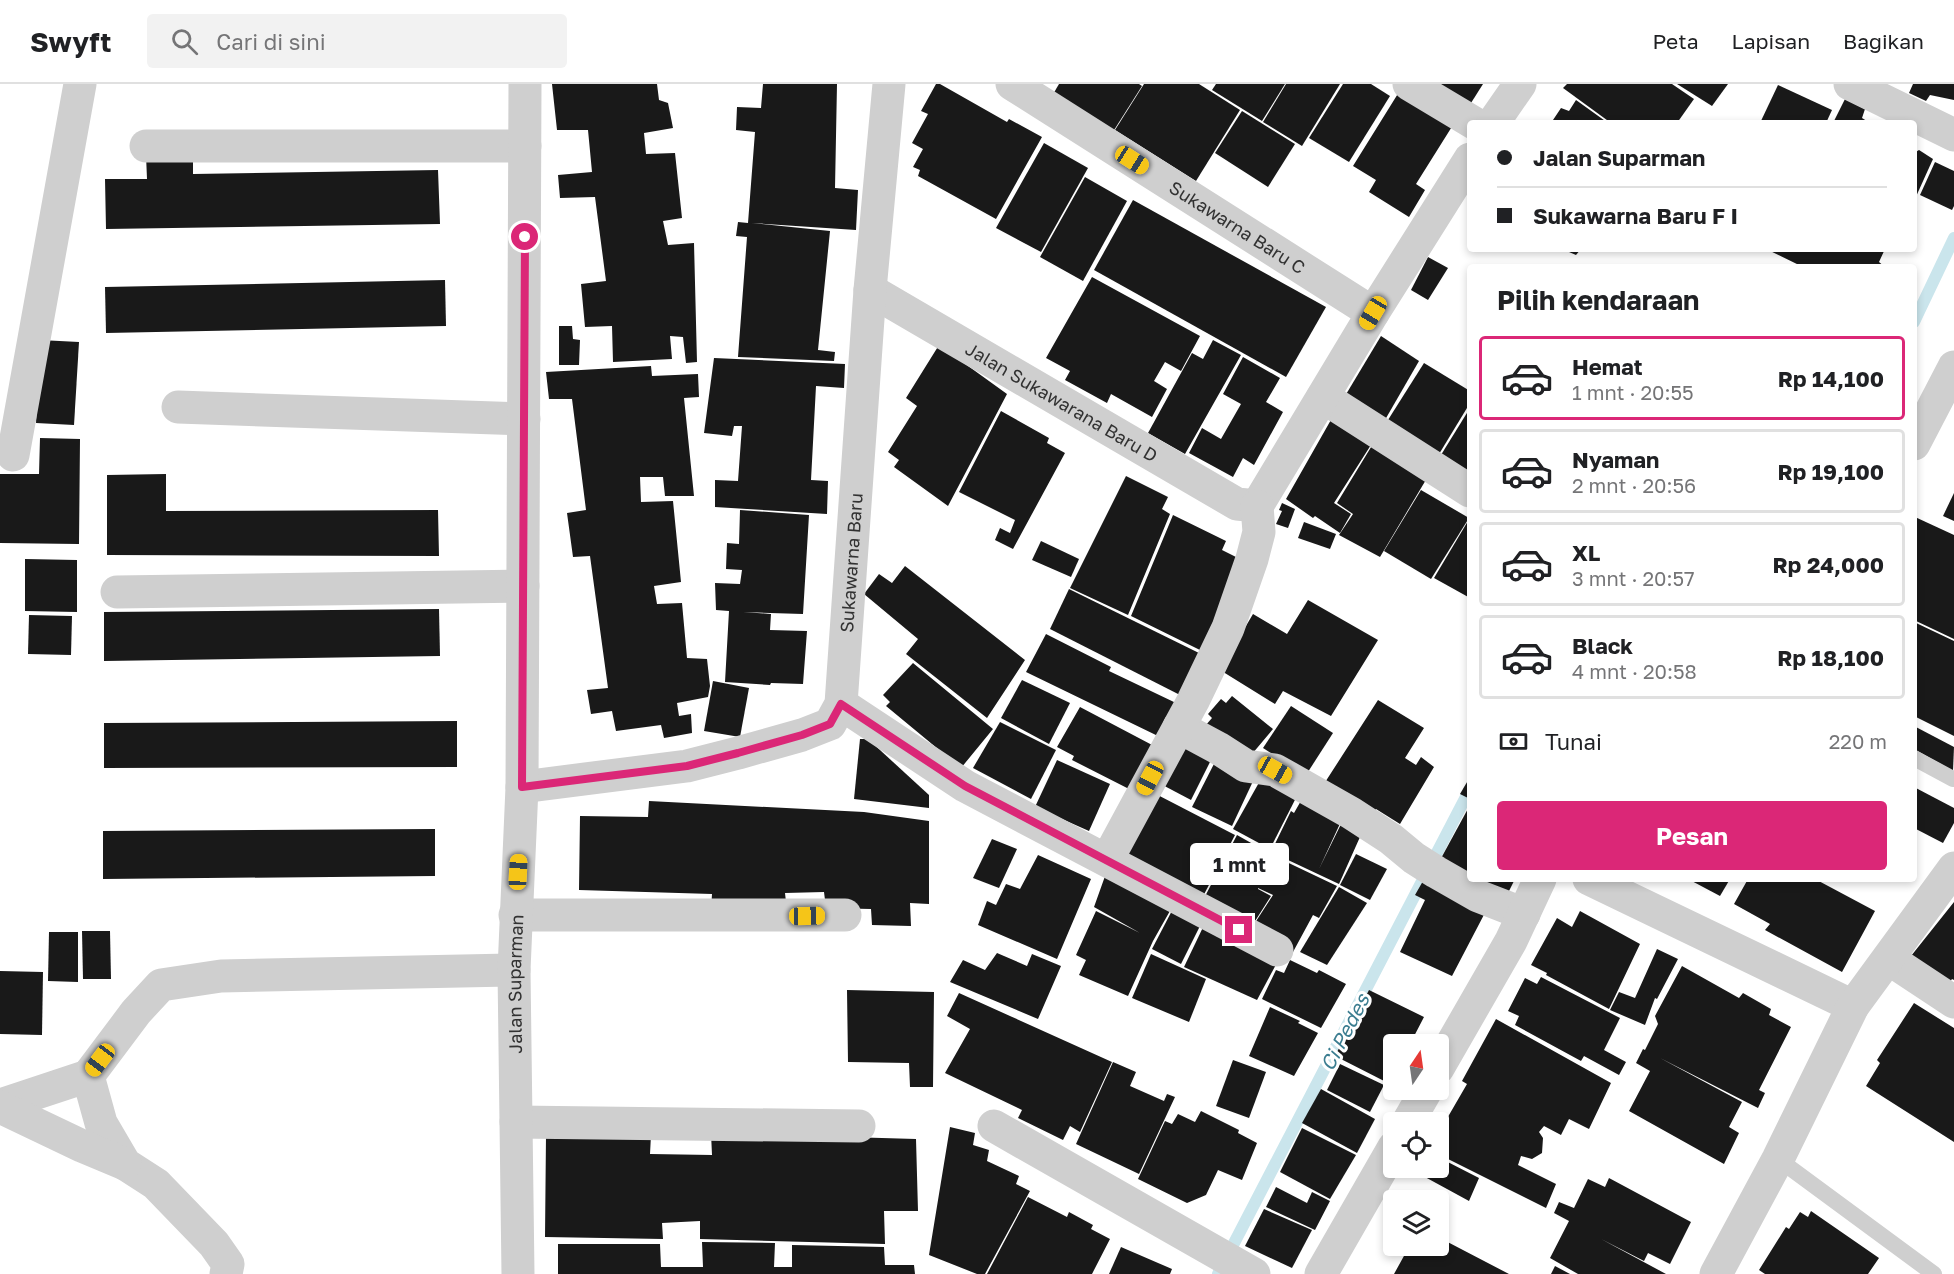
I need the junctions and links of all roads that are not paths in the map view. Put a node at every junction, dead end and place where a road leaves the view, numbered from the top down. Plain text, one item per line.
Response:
1 (80, 84) edge
2 (525, 84) edge
3 (889, 84) edge
4 (1012, 84) edge
5 (1408, 84) edge
6 (1520, 84) edge
7 (1850, 84) edge
8 (1469, 120) edge
9 (1495, 120) edge
10 (1954, 135) edge
11 (146, 146) dead end
12 (525, 146) junction
13 (1467, 164) edge
14 (870, 291) junction
15 (1373, 313) junction
16 (1954, 367) edge
17 (1323, 397) junction
18 (178, 407) dead end
19 (524, 419) junction
20 (1917, 438) edge
21 (13, 455) dead end
22 (1467, 489) edge
23 (1257, 506) junction
24 (523, 586) junction
25 (117, 592) dead end
26 (841, 704) junction
27 (1179, 727) junction
28 (1917, 760) edge
29 (1953, 779) edge
30 (522, 787) junction
31 (1107, 860) junction
32 (1954, 868) edge
33 (1539, 882) edge
34 (1595, 882) edge
35 (515, 915) junction
36 (845, 915) dead end
37 (1518, 928) junction
38 (1277, 950) dead end
39 (1889, 959) junction
40 (514, 970) junction
41 (1954, 1002) edge
42 (1853, 1006) junction
43 (1449, 1049) edge
44 (88, 1076) junction
45 (0, 1106) edge
46 (516, 1122) junction
47 (859, 1126) dead end
48 (994, 1126) dead end
49 (1778, 1159) junction
50 (125, 1164) junction
51 (1383, 1166) edge
52 (1250, 1272) edge
53 (226, 1274) edge
54 (518, 1274) edge
55 (1321, 1274) edge
56 (1716, 1274) edge
57 (1934, 1274) edge

1 - 21 street
2 - 12 street, Jalan Suparman
3 - 14 street, Sukawarna Baru
4 - 15 street, Sukawarna Baru C
5 - 8 street
6 - 9 street
7 - 10 street
11 - 12 street
12 - 19 street, Jalan Suparman
13 - 15 street
14 - 23 street, Jalan Sukawarana Baru D
14 - 26 street, Sukawarna Baru
15 - 17 street
16 - 20 street
17 - 22 street
17 - 23 street
18 - 19 street
19 - 24 street, Jalan Suparman
23 - 27 street
24 - 25 street
24 - 30 street, Jalan Suparman
26 - 30 street
26 - 31 street
27 - 31 street
27 - 37 street
28 - 29 lane
30 - 35 street, Jalan Suparman
31 - 38 street
32 - 39 street
33 - 37 street
34 - 42 street
35 - 36 street
35 - 40 street, Jalan Suparman
37 - 43 street
39 - 41 street
39 - 42 street
40 - 44 street
40 - 46 street, Jalan Suparman
42 - 49 street
44 - 45 street
44 - 50 street
45 - 50 street
46 - 47 street
46 - 54 street, Jalan Suparman
48 - 52 street
49 - 56 street
49 - 57 lane
50 - 53 street
51 - 55 street

